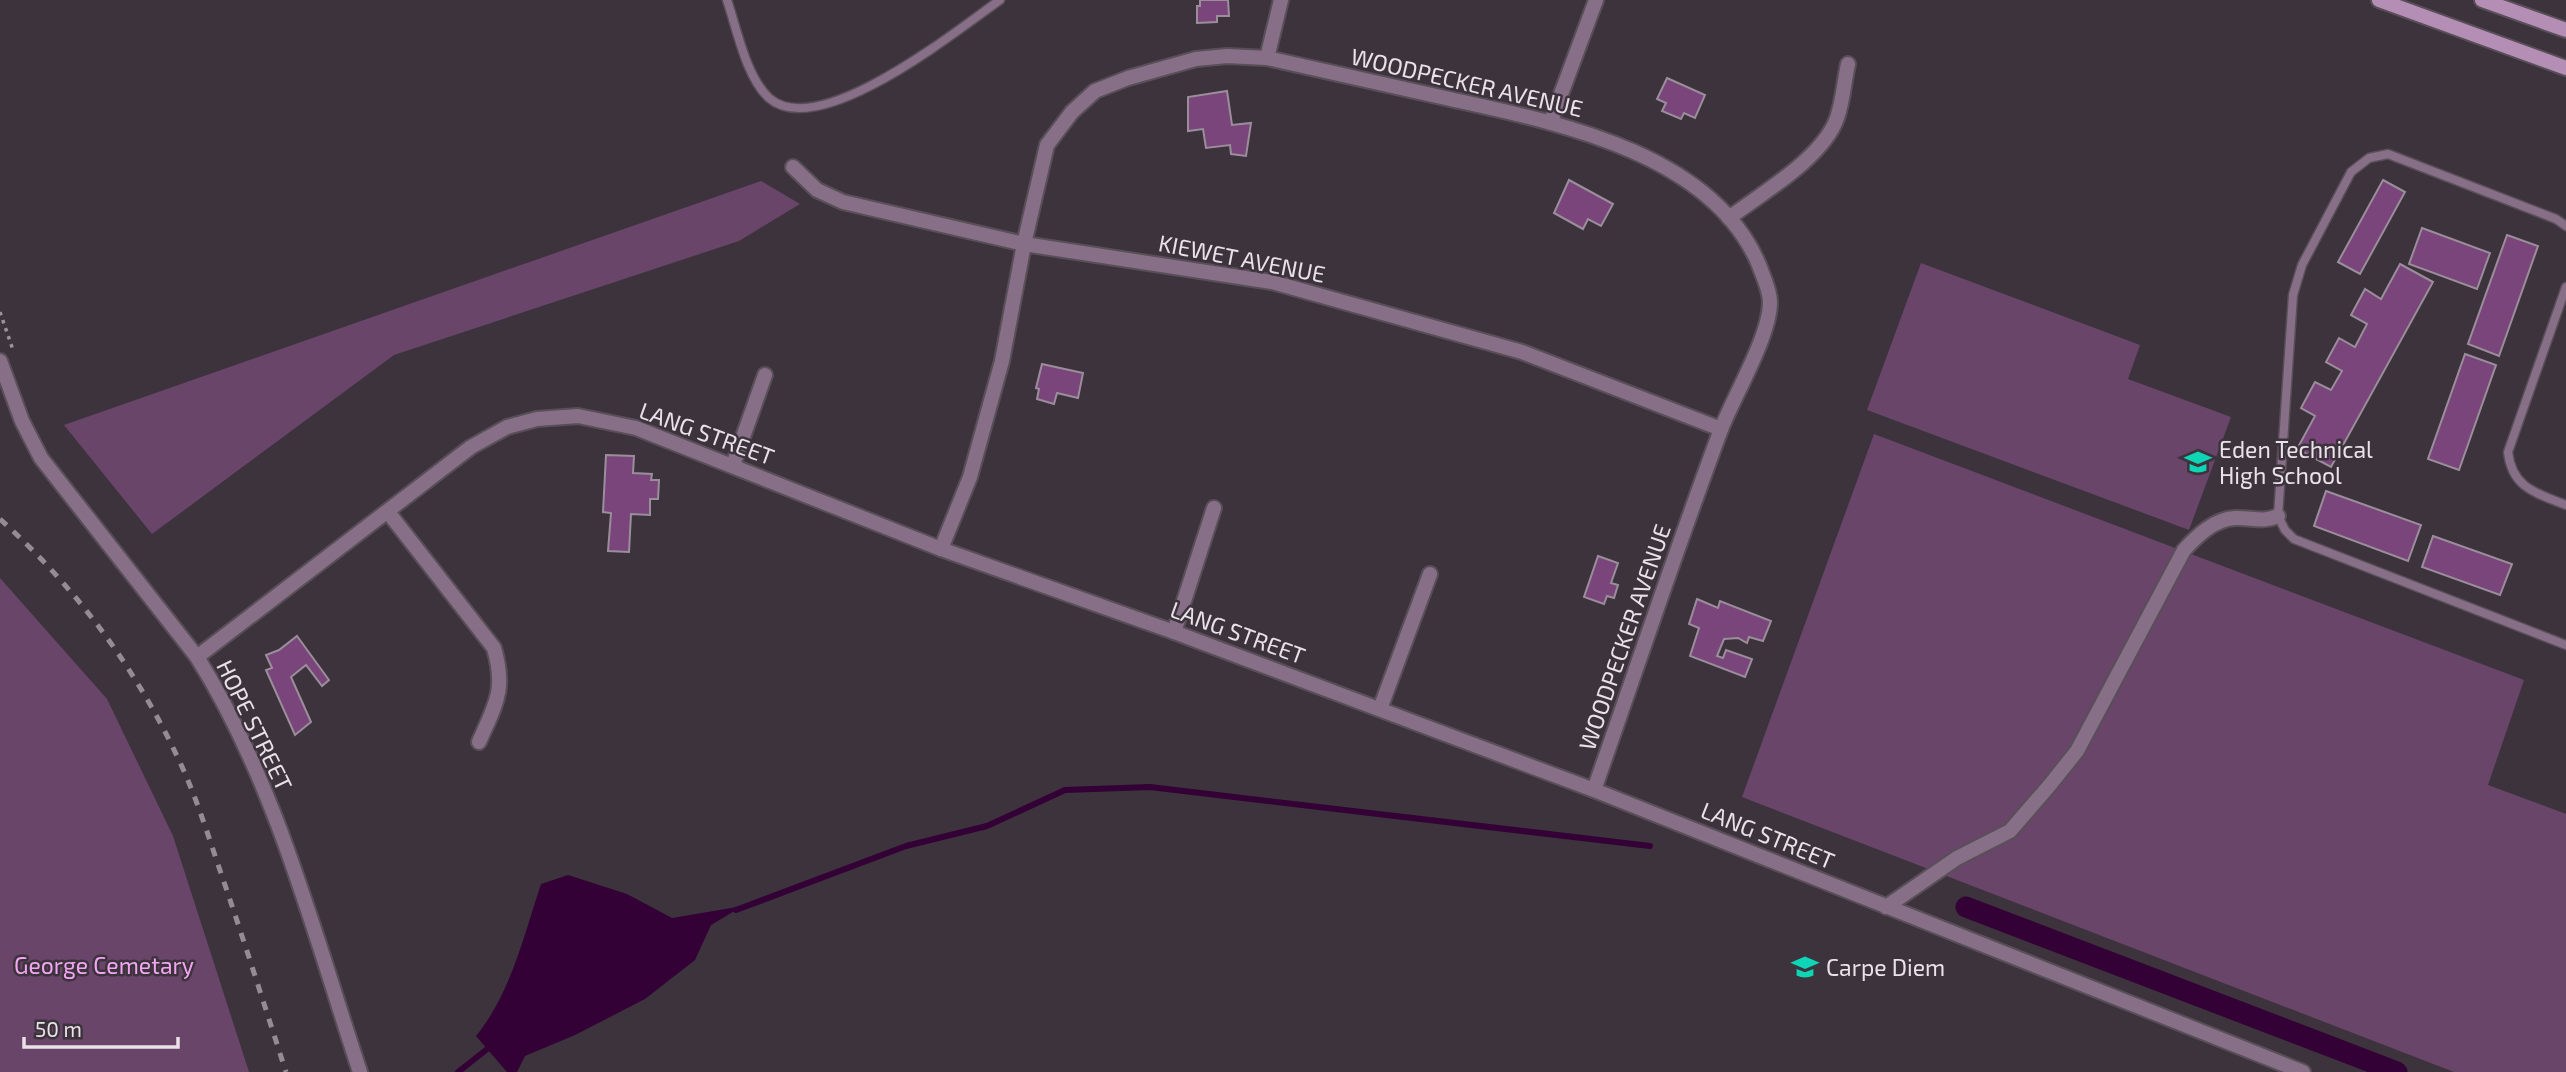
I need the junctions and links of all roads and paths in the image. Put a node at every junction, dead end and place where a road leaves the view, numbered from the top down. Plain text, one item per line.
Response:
1 (727, 0) edge
2 (1000, 0) edge
3 (1281, 0) edge
4 (1596, 0) edge
5 (2379, 0) edge
6 (2482, 0) edge
7 (2566, 30) edge
8 (1266, 58) junction
9 (1848, 64) dead end
10 (2566, 68) edge
11 (1551, 121) junction
12 (793, 167) dead end
13 (1729, 218) junction
14 (2566, 226) edge
15 (1024, 244) junction
16 (2566, 288) edge
17 (0, 312) edge
18 (13, 351) dead end
19 (0, 361) edge
20 (765, 376) dead end
21 (1721, 429) junction
22 (733, 465) junction
23 (2566, 505) edge
24 (1214, 508) dead end
25 (388, 512) junction
26 (2278, 516) junction
27 (941, 549) junction
28 (1430, 574) dead end
29 (1174, 632) junction
30 (2566, 645) edge
31 (197, 657) junction
32 (1380, 709) junction
33 (480, 742) dead end
34 (1594, 790) junction
35 (1886, 907) junction
36 (360, 1072) edge
37 (2303, 1072) edge

1 - 2 lane
3 - 8 street
4 - 11 street
5 - 10 main road
6 - 7 main road
8 - 11 street, WOODPECKER AVENUE
8 - 15 street, WOODPECKER AVENUE
9 - 13 street
11 - 13 street, WOODPECKER AVENUE
12 - 15 street, KIEWET AVENUE
13 - 21 street, WOODPECKER AVENUE
14 - 26 lane
15 - 21 street, KIEWET AVENUE
15 - 27 street, WOODPECKER AVENUE
16 - 23 lane
17 - 18 path
19 - 31 street, HOPE STREET
20 - 22 street
21 - 34 street, WOODPECKER AVENUE
22 - 25 street, LANG STREET
22 - 27 street, LANG STREET
24 - 29 street
25 - 31 street, LANG STREET
25 - 33 street
26 - 30 lane
26 - 35 street
27 - 29 street, LANG STREET
28 - 32 street
29 - 32 street, LANG STREET
31 - 36 street, HOPE STREET
32 - 34 street, LANG STREET
34 - 35 street, LANG STREET
35 - 37 street, LANG STREET

